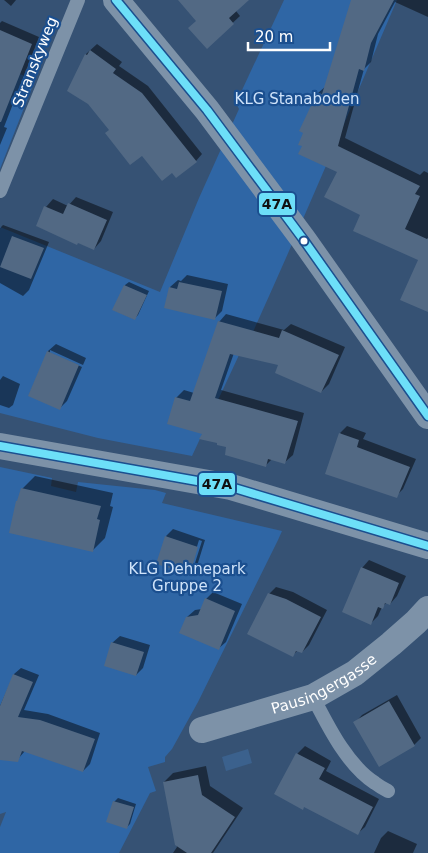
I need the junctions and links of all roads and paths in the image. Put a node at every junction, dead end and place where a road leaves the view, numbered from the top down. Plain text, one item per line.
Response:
1 (78, 0) edge
2 (116, 0) edge
3 (0, 191) edge
4 (428, 416) edge
5 (0, 446) edge
6 (428, 546) edge
7 (428, 609) edge
8 (313, 697) junction
9 (202, 730) dead end
10 (388, 791) dead end

1 - 3 lane, Stranskyweg
2 - 4 street
5 - 6 street
7 - 8 street, Pausingergasse
8 - 9 street, Pausingergasse
8 - 10 lane

